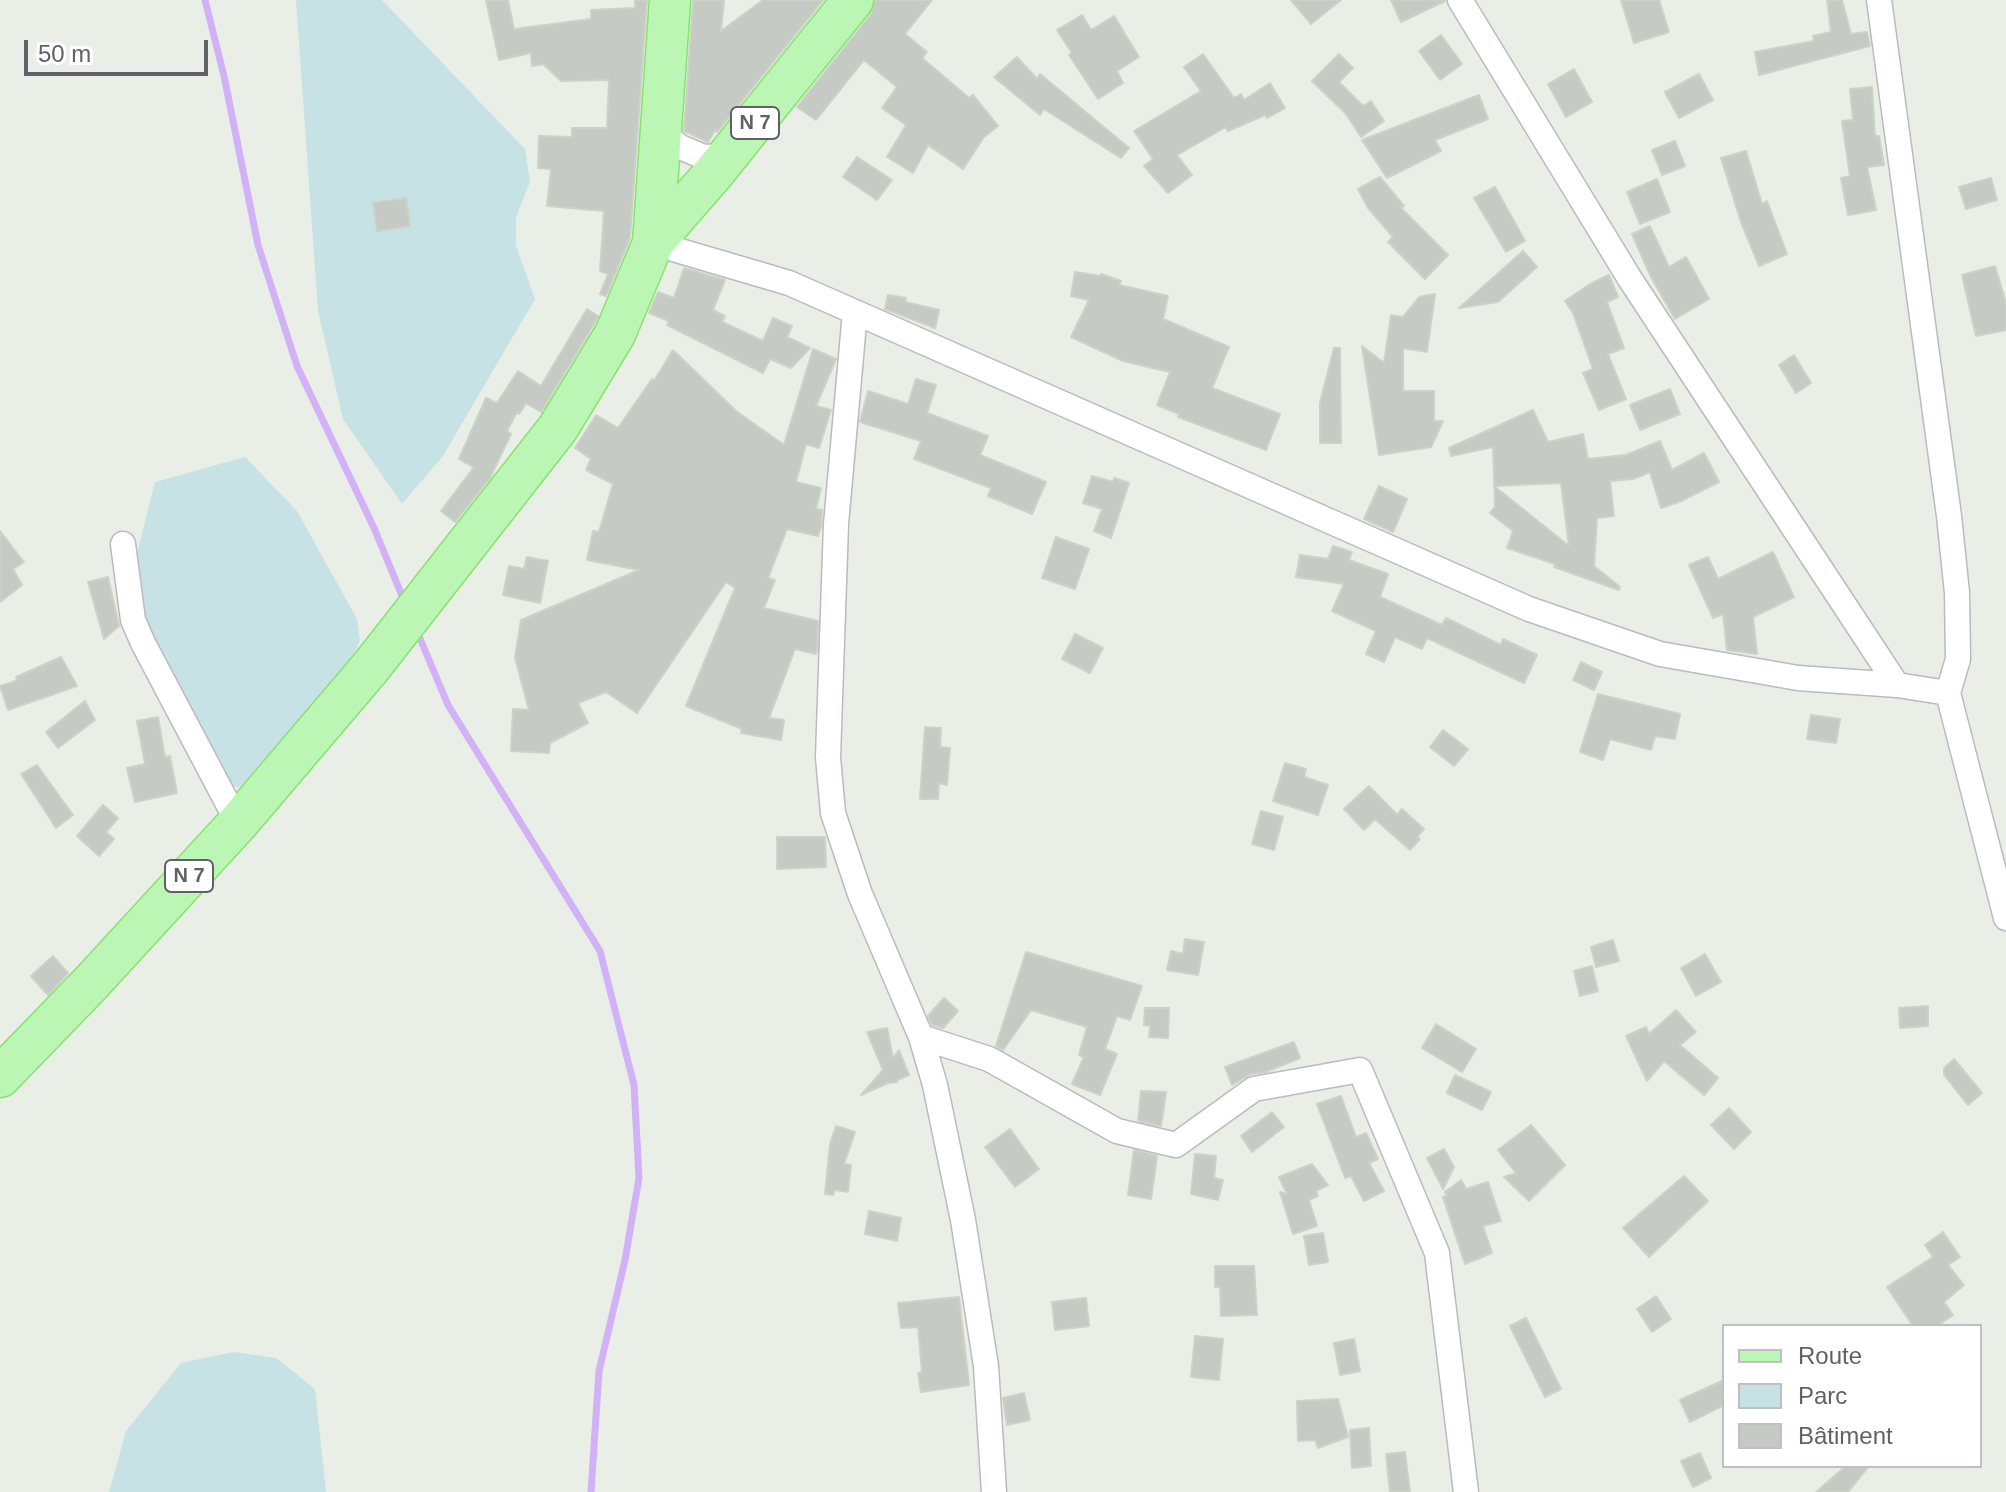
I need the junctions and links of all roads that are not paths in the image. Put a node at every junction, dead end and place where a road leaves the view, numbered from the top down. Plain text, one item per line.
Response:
1 (670, 0) edge
2 (853, 0) edge
3 (1460, 0) edge
4 (1879, 0) edge
5 (661, 131) junction
6 (727, 156) junction
7 (653, 243) junction
8 (855, 312) junction
9 (123, 544) dead end
10 (1897, 685) junction
11 (1948, 693) junction
12 (238, 823) junction
13 (2006, 918) edge
14 (921, 1037) junction
15 (0, 1077) edge
16 (994, 1492) edge
17 (1466, 1492) edge

1 - 5 main road, N 7
2 - 6 main road, N 7
3 - 10 street
4 - 11 street
5 - 6 street
5 - 7 main road, N 7
6 - 7 main road, N 7
7 - 8 street
7 - 12 main road, N 7
8 - 10 street
8 - 14 street
9 - 12 street
10 - 11 street
11 - 13 street
12 - 15 main road, N 7
14 - 16 street
14 - 17 street

